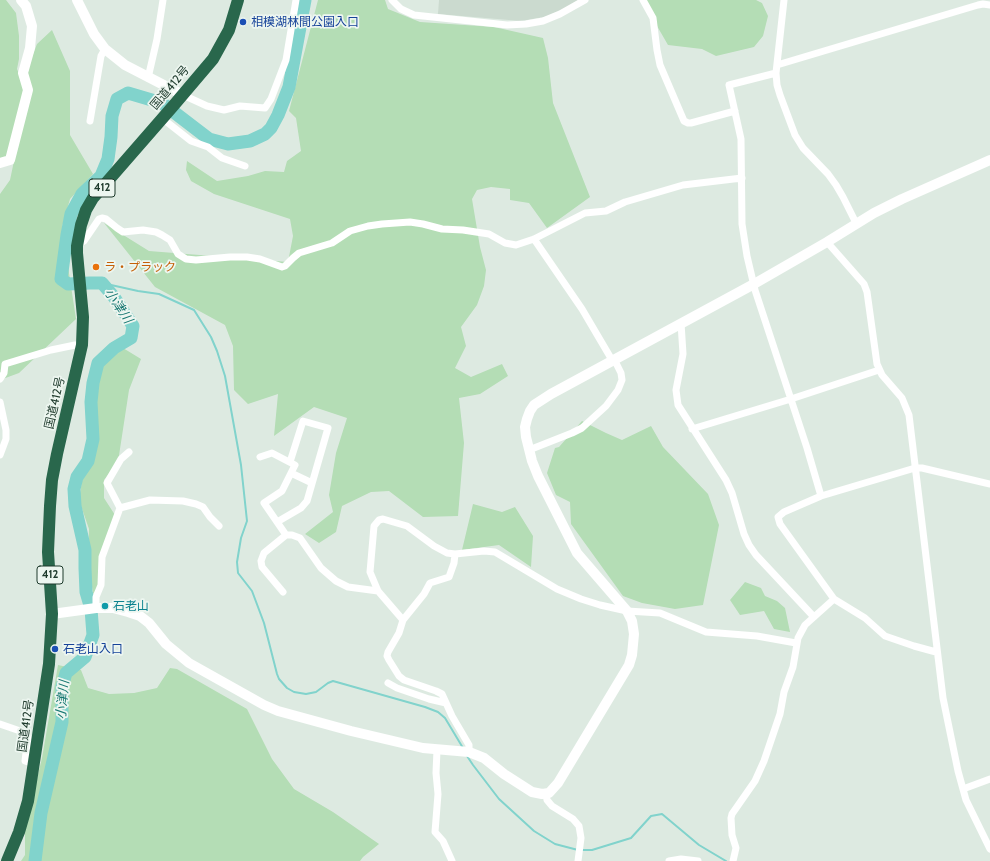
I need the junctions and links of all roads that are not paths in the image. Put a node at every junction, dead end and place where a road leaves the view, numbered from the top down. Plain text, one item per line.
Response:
1 (21, 0) edge
2 (77, 0) edge
3 (163, 0) edge
4 (238, 0) edge
5 (296, 0) edge
6 (392, 0) edge
7 (585, 0) edge
8 (643, 0) edge
9 (784, 0) edge
10 (990, 5) edge
11 (105, 49) junction
12 (776, 69) junction
13 (148, 78) junction
14 (183, 95) junction
15 (735, 111) junction
16 (164, 117) junction
17 (90, 121) dead end
18 (990, 160) edge
19 (0, 163) edge
20 (245, 166) dead end
21 (742, 178) junction
22 (856, 223) junction
23 (534, 239) junction
24 (827, 242) junction
25 (76, 246) junction
26 (754, 284) junction
27 (681, 323) junction
28 (82, 345) junction
29 (613, 360) junction
30 (879, 370) junction
31 (0, 379) edge
32 (790, 399) junction
33 (0, 402) edge
34 (692, 429) junction
35 (529, 450) junction
36 (129, 452) dead end
37 (0, 455) edge
38 (260, 457) dead end
39 (290, 462) junction
40 (915, 468) junction
41 (291, 473) junction
42 (312, 483) junction
43 (990, 484) edge
44 (821, 496) junction
45 (120, 508) junction
46 (277, 522) junction
47 (219, 526) dead end
48 (286, 535) junction
49 (455, 554) junction
50 (378, 591) junction
51 (283, 592) dead end
52 (834, 599) junction
53 (94, 608) junction
54 (628, 610) junction
55 (52, 614) junction
56 (814, 616) junction
57 (403, 620) junction
58 (796, 643) junction
59 (936, 652) junction
60 (388, 683) dead end
61 (446, 703) junction
62 (0, 724) edge
63 (437, 750) junction
64 (469, 752) junction
65 (34, 764) junction
66 (990, 779) edge
67 (963, 789) junction
68 (546, 794) junction
69 (990, 849) edge
70 (7, 861) edge
71 (452, 861) edge
72 (578, 861) edge
73 (669, 861) edge
74 (698, 861) edge
75 (733, 861) edge

1 - 19 street
2 - 11 street
3 - 13 street
4 - 14 highway, 国道412号 / 412
5 - 14 street
6 - 7 street
8 - 15 street
9 - 12 street
10 - 12 street
11 - 13 street
11 - 17 street
12 - 15 street
12 - 22 street
13 - 14 street
14 - 16 highway, 国道412号 / 412
15 - 21 street
16 - 20 street
16 - 25 highway, 国道412号 / 412
18 - 22 street
21 - 23 street
21 - 26 street
22 - 24 street
23 - 25 street
23 - 29 street
24 - 26 street
24 - 30 street
25 - 28 highway, 国道412号 / 412
26 - 27 street
26 - 32 street
27 - 29 street
27 - 34 street
28 - 31 street
28 - 55 highway, 国道412号 / 412
29 - 35 street
29 - 35 street
30 - 32 street
30 - 40 street
32 - 34 street
32 - 44 street
33 - 37 street
34 - 56 street
35 - 54 street
36 - 45 street
38 - 39 street
39 - 41 street
39 - 42 street
40 - 43 street
40 - 44 street
40 - 59 street
41 - 42 street
41 - 46 street
42 - 46 street
44 - 52 street
45 - 47 street
45 - 53 street
46 - 48 street
48 - 50 street
48 - 51 street
49 - 50 street
49 - 54 street
49 - 57 street
50 - 57 street
52 - 56 street
52 - 59 street
53 - 55 street
53 - 63 street
54 - 58 street
54 - 68 street
55 - 65 highway, 国道412号 / 412
56 - 58 street
57 - 61 street
58 - 75 street
59 - 67 street
60 - 61 street
61 - 64 street
62 - 65 street
63 - 64 street
63 - 71 street
64 - 68 street
65 - 70 highway, 国道412号 / 412
66 - 67 street
67 - 69 street
68 - 72 street
73 - 74 street

